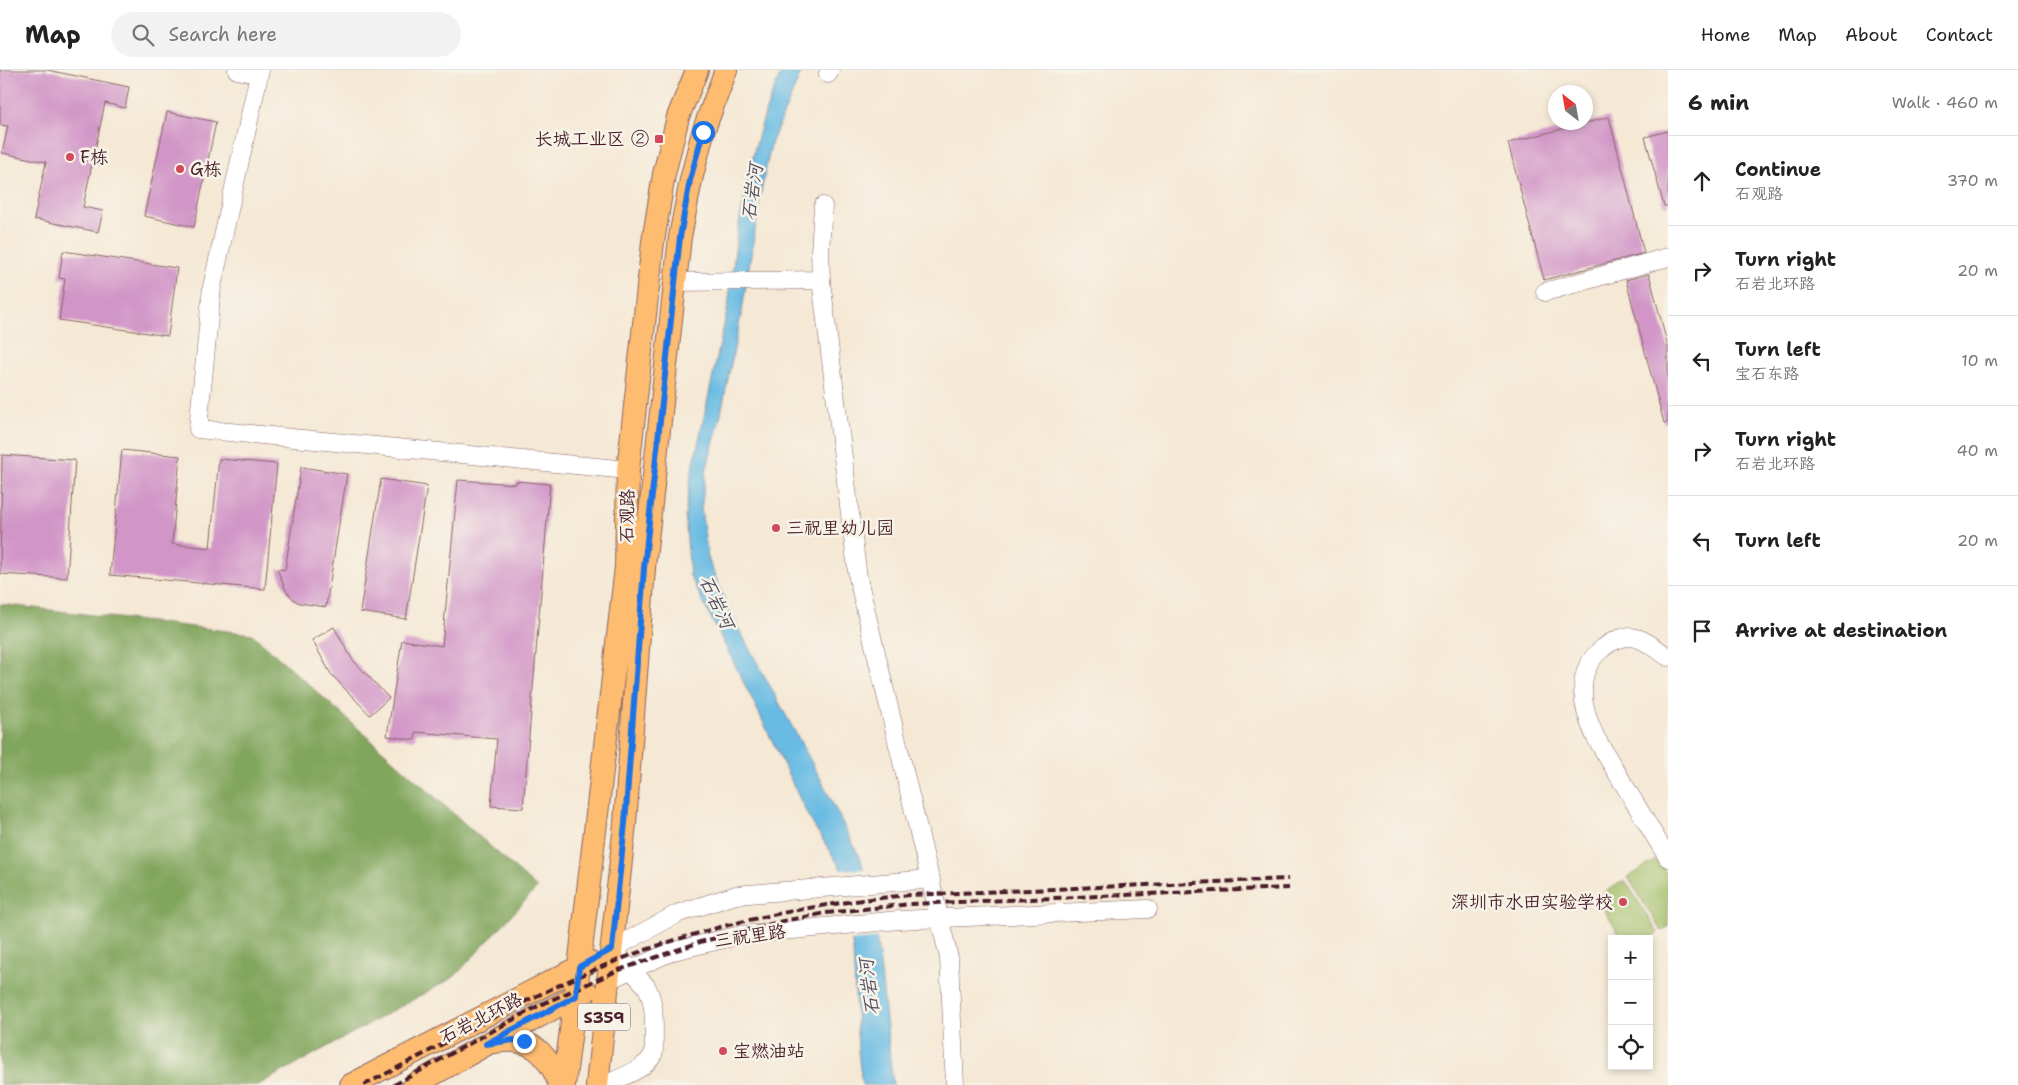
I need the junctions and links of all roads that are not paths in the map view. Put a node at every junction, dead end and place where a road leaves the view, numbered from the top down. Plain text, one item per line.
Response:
1 (237, 70) edge
2 (696, 70) edge
3 (726, 70) edge
4 (260, 72) edge
5 (823, 206) dead end
6 (1668, 257) edge
7 (821, 280) junction
8 (675, 282) junction
9 (1545, 292) dead end
10 (628, 470) junction
11 (1668, 656) edge
12 (1668, 858) edge
13 (931, 879) junction
14 (1148, 909) dead end
15 (941, 918) junction
16 (612, 949) junction
17 (579, 967) junction
18 (630, 970) junction
19 (608, 980) junction
20 (576, 996) junction
21 (486, 1044) junction
22 (351, 1085) edge
23 (414, 1085) edge
24 (560, 1085) edge
25 (564, 1085) edge
26 (597, 1085) edge
27 (604, 1085) edge
28 (955, 1085) edge

1 - 4 street
2 - 10 main road, 石观路 / S359
3 - 8 main road, 石观路
4 - 10 street
5 - 7 street
6 - 9 street
7 - 8 street
7 - 13 street
8 - 16 main road, 石观路 / S359
10 - 17 main road, 石观路 / S359
11 - 12 street
13 - 15 street
13 - 16 street
14 - 15 street, 三祝里路
15 - 18 street, 三祝里路
15 - 28 street
16 - 17 main road, 石岩北环路
16 - 18 street
16 - 19 main road, S359
17 - 20 main road, S359
17 - 22 main road, 石岩北环路
18 - 19 street, 三祝里路
18 - 27 street
19 - 20 main road, 石岩北环路
19 - 26 main road, S359
20 - 21 main road, 石岩北环路
20 - 25 main road, S359
21 - 23 main road, 石岩北环路
21 - 24 main road

